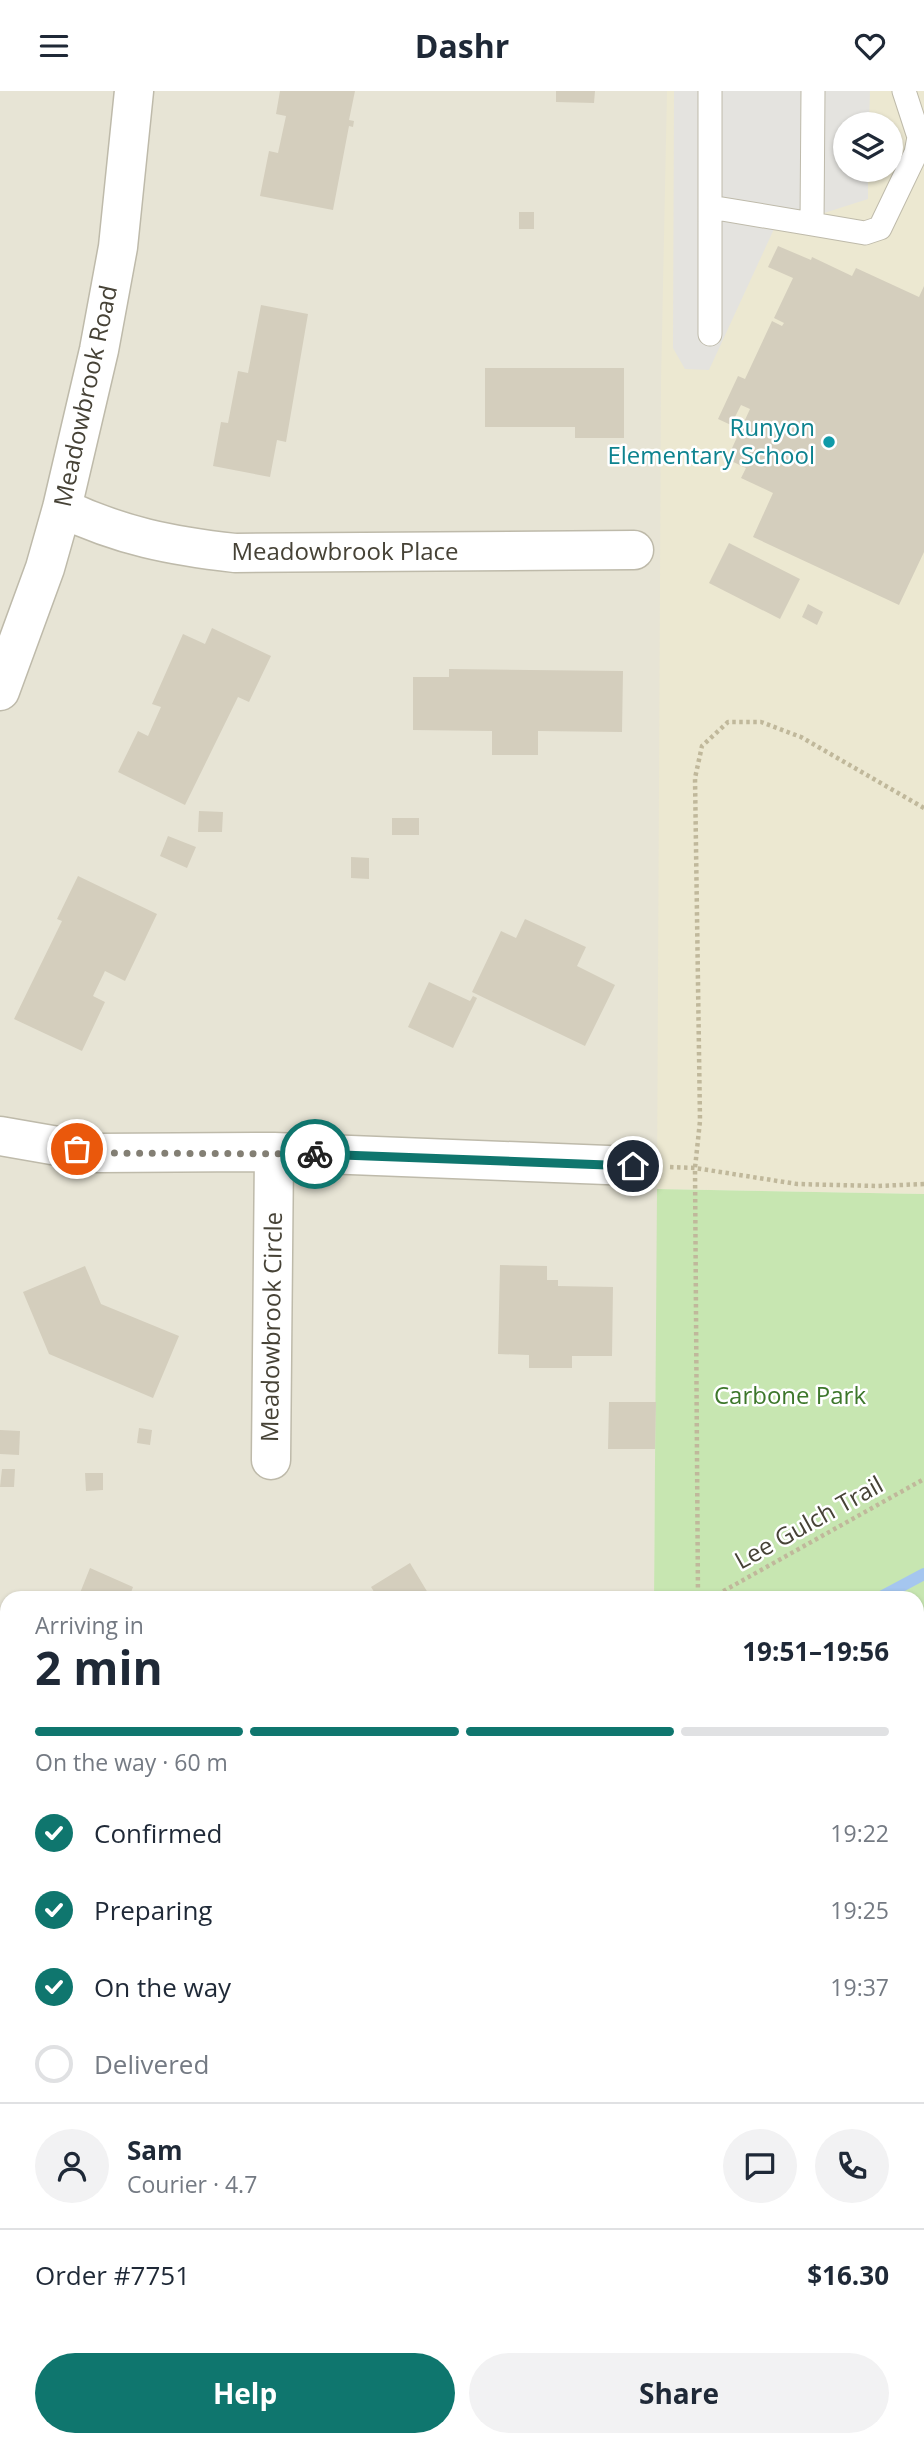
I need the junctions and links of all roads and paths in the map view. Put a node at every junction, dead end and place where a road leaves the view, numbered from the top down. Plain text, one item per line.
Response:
1 (134, 91) edge
2 (710, 91) edge
3 (813, 91) edge
4 (904, 91) edge
5 (710, 207) junction
6 (812, 224) junction
7 (710, 334) dead end
8 (62, 508) junction
9 (634, 550) dead end
10 (0, 691) edge
11 (924, 808) edge
12 (0, 1136) edge
13 (274, 1152) junction
14 (633, 1166) joint
15 (695, 1168) junction
16 (924, 1184) edge
17 (271, 1460) dead end
18 (924, 1479) edge
19 (698, 1591) edge
20 (724, 1591) edge

1 - 8 street, Meadowbrook Road
2 - 5 lane
3 - 6 lane
4 - 6 lane
5 - 6 lane
5 - 7 lane
8 - 9 street, Meadowbrook Place
8 - 10 street, Meadowbrook Road
11 - 15 path
12 - 13 street
13 - 14 street
13 - 17 street, Meadowbrook Circle
14 - 15 path
15 - 16 path
15 - 19 path
18 - 20 path, Lee Gulch Trail

